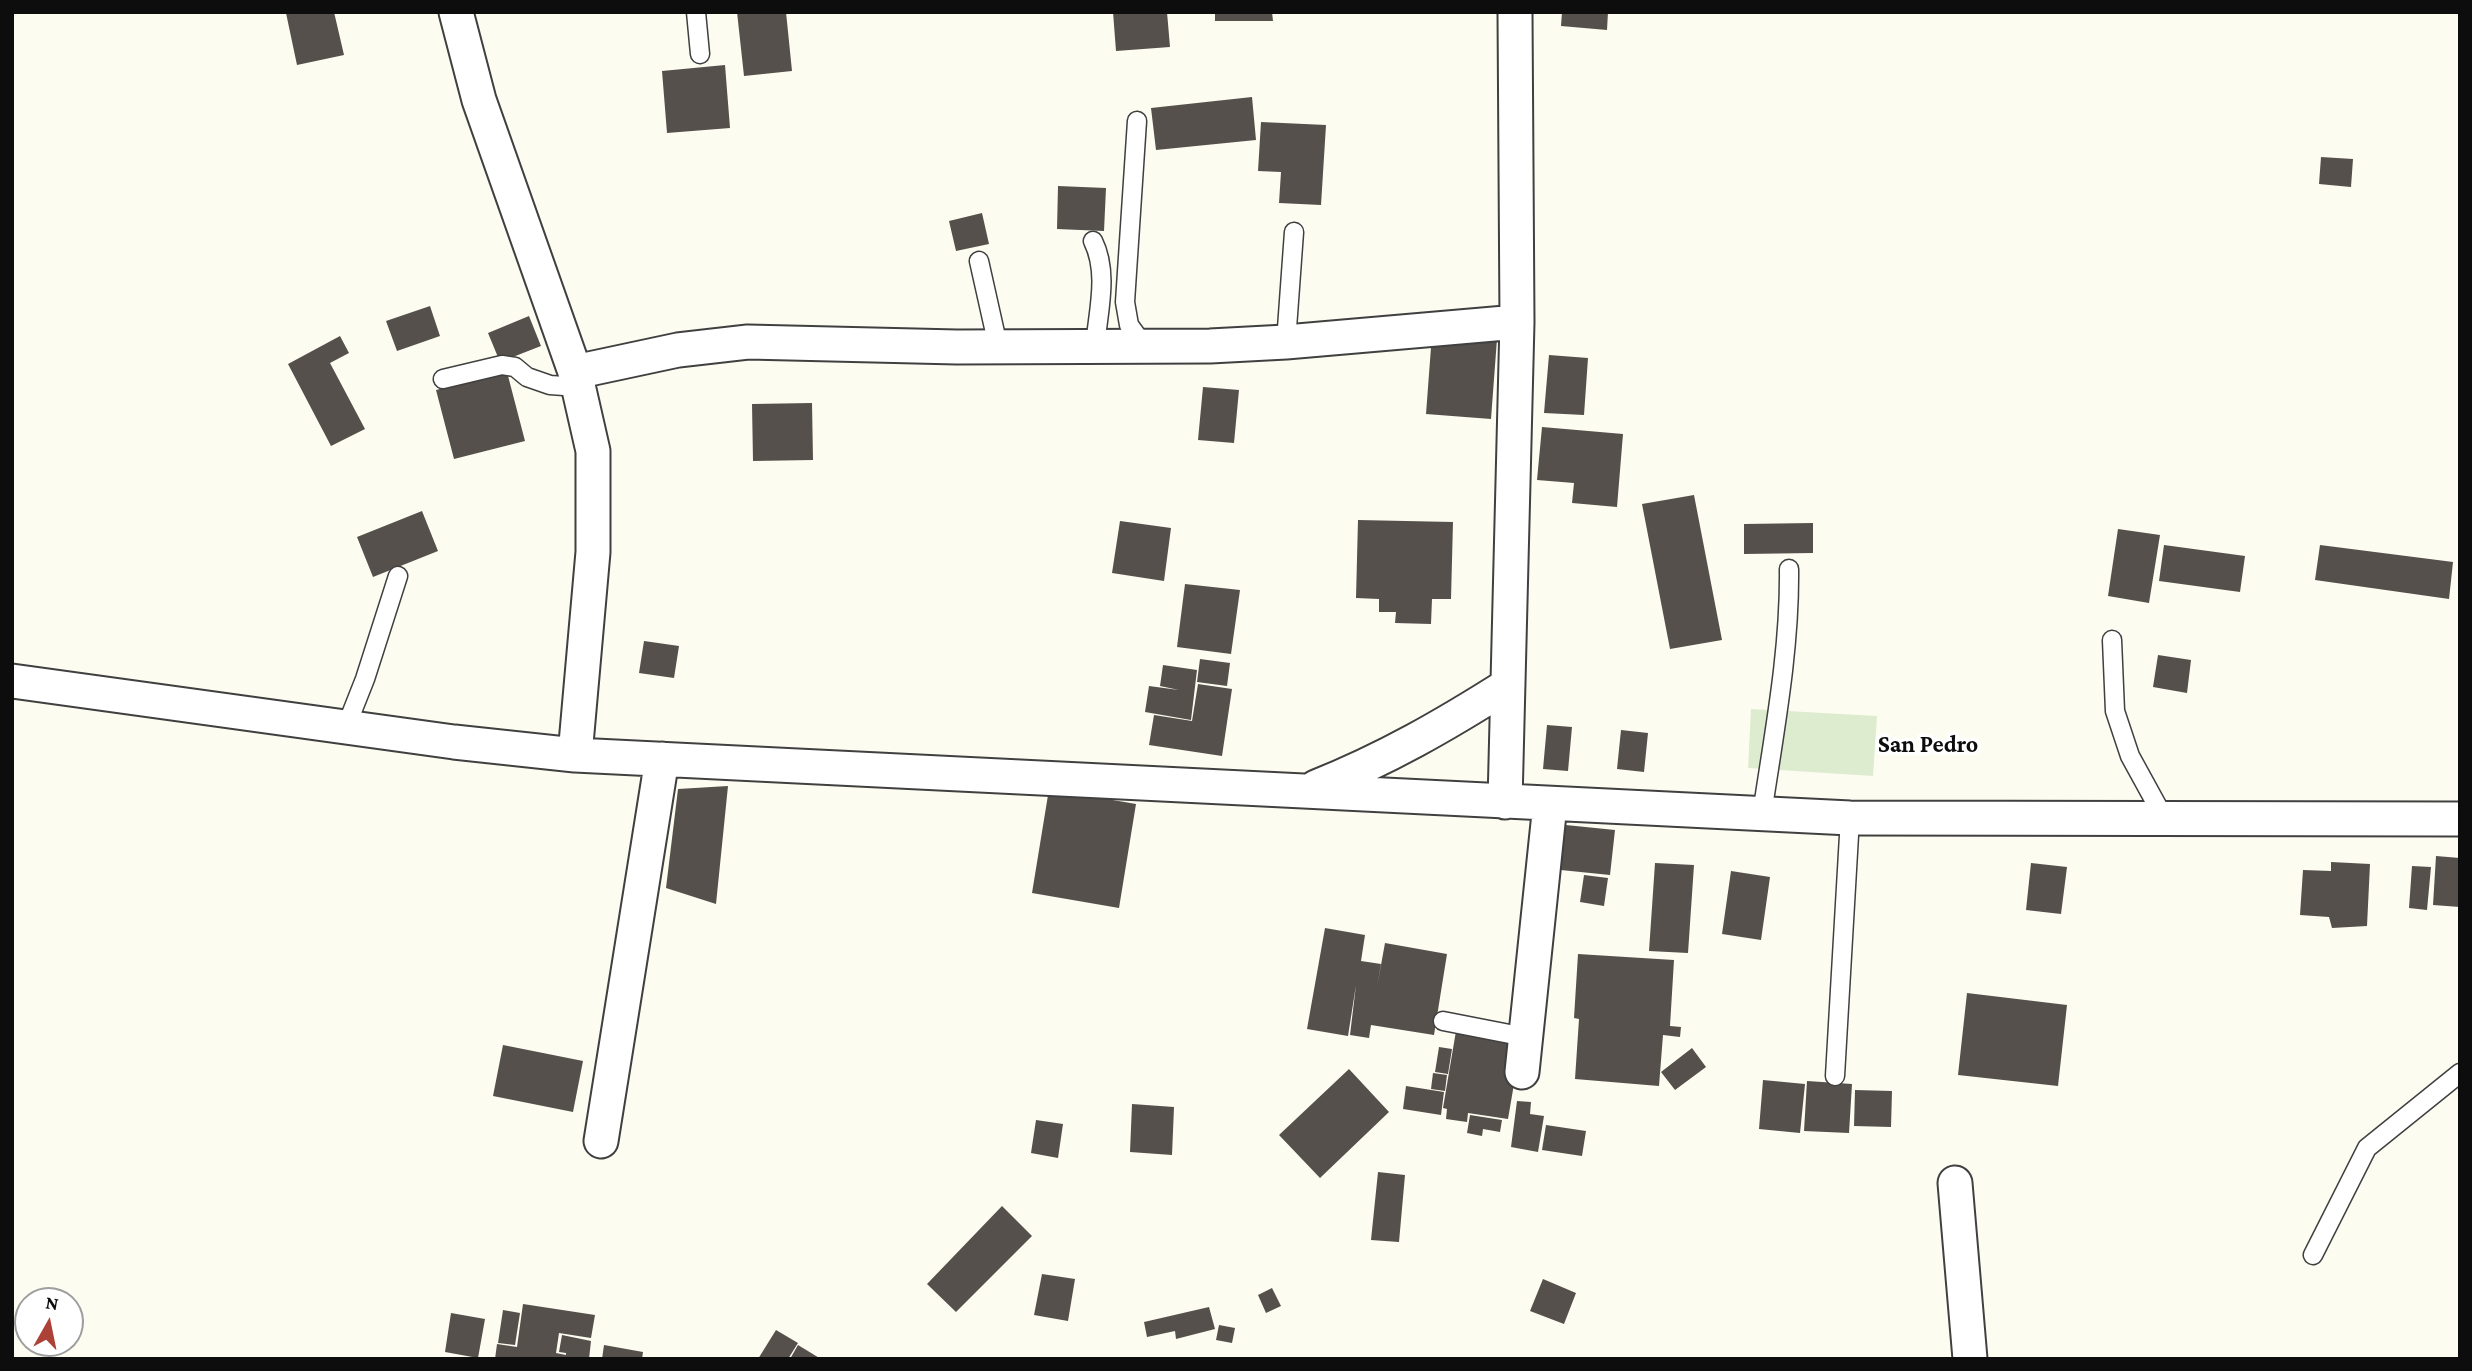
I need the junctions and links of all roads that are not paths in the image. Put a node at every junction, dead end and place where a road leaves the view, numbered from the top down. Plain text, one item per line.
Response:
1 (696, 12) edge
2 (1515, 12) edge
3 (460, 13) edge
4 (700, 54) dead end
5 (1137, 121) dead end
6 (1294, 232) dead end
7 (1093, 241) dead end
8 (979, 261) dead end
9 (1517, 322) junction
10 (1286, 342) junction
11 (998, 346) junction
12 (1095, 346) junction
13 (1145, 347) junction
14 (443, 379) dead end
15 (577, 379) junction
16 (1789, 569) dead end
17 (398, 576) dead end
18 (2112, 640) dead end
19 (12, 681) edge
20 (1508, 685) junction
21 (346, 727) junction
22 (575, 755) junction
23 (662, 759) junction
24 (1305, 792) junction
25 (1505, 802) junction
26 (1550, 804) junction
27 (1762, 814) junction
28 (1850, 818) junction
29 (2164, 818) junction
30 (2460, 819) edge
31 (1443, 1021) dead end
32 (1525, 1037) junction
33 (1522, 1072) dead end
34 (2460, 1073) edge
35 (1835, 1076) dead end
36 (601, 1141) dead end
37 (1955, 1182) dead end
38 (2313, 1255) dead end
39 (1970, 1359) edge

1 - 4 lane
2 - 9 street
3 - 15 street
5 - 13 lane
6 - 10 lane
7 - 12 lane
8 - 11 lane
9 - 10 street
9 - 20 street
10 - 13 street
11 - 12 street
11 - 15 street
12 - 13 street
14 - 15 lane
15 - 22 street
16 - 27 lane
17 - 21 lane
18 - 29 lane
19 - 21 street
20 - 24 street
20 - 25 street
21 - 22 street
22 - 23 street
23 - 24 street
23 - 36 street
24 - 25 street
25 - 26 street
26 - 27 street
26 - 32 street
27 - 28 street
28 - 29 street
28 - 35 lane
29 - 30 street
31 - 32 lane
32 - 33 street
34 - 38 lane
37 - 39 street

